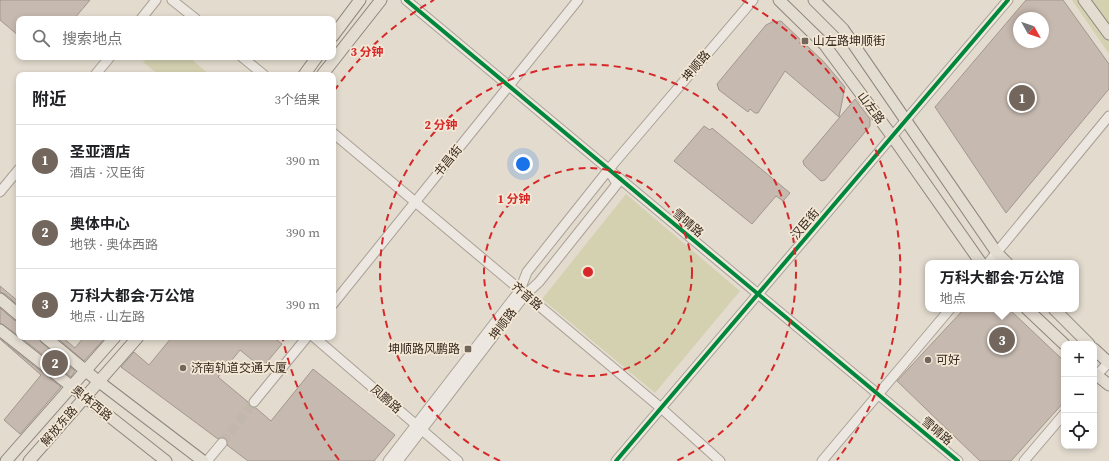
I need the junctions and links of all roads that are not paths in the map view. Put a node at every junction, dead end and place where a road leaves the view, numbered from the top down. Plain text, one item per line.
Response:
1 (156, 0) edge
2 (172, 0) edge
3 (360, 0) edge
4 (381, 0) edge
5 (406, 0) edge
6 (578, 0) edge
7 (752, 0) edge
8 (779, 0) edge
9 (814, 0) edge
10 (1008, 0) edge
11 (1084, 0) edge
12 (143, 16) edge
13 (192, 16) edge
14 (336, 32) edge
15 (1109, 34) edge
16 (336, 57) edge
17 (108, 60) edge
18 (246, 60) edge
19 (315, 60) edge
20 (334, 60) edge
21 (98, 72) edge
22 (260, 72) edge
23 (306, 72) edge
24 (324, 72) edge
25 (508, 86) junction
26 (1109, 116) edge
27 (907, 119) junction
28 (336, 135) edge
29 (892, 136) junction
30 (609, 170) junction
31 (16, 173) edge
32 (0, 192) edge
33 (416, 202) junction
34 (997, 253) junction
35 (979, 260) edge
36 (991, 260) edge
37 (1004, 260) edge
38 (522, 292) junction
39 (758, 294) junction
40 (0, 299) edge
41 (336, 300) edge
42 (16, 312) edge
43 (947, 312) edge
44 (1030, 312) edge
45 (1057, 312) edge
46 (0, 330) edge
47 (49, 340) edge
48 (112, 340) edge
49 (135, 340) edge
50 (304, 340) edge
51 (318, 340) edge
52 (1061, 341) edge
53 (1086, 341) edge
54 (1097, 352) edge
55 (1109, 363) edge
56 (85, 371) junction
57 (1097, 374) edge
58 (1097, 377) edge
59 (98, 381) junction
60 (1109, 385) edge
61 (71, 387) junction
62 (878, 394) junction
63 (84, 398) junction
64 (254, 402) tunnel mouth
65 (661, 408) junction
66 (1061, 418) edge
67 (419, 427) junction
68 (222, 442) tunnel mouth
69 (6, 461) edge
70 (29, 461) edge
71 (166, 461) edge
72 (203, 461) edge
73 (207, 461) edge
74 (388, 461) edge
75 (398, 461) edge
76 (458, 461) edge
77 (616, 461) edge
78 (720, 461) edge
79 (822, 461) edge
80 (958, 461) edge
81 (1024, 461) edge

1 - 12 street
2 - 13 street
3 - 14 main road
4 - 16 main road
5 - 25 street, 雪晴路
6 - 25 street, 书昌街
7 - 30 street, 坤顺路
8 - 29 main road, 山左路
9 - 27 main road, 山左路
10 - 27 street, 汉臣街
11 - 15 main road
17 - 21 street
18 - 22 street
19 - 23 main road
20 - 24 main road
25 - 30 street, 雪晴路
25 - 33 street, 书昌街
26 - 34 street
27 - 29 street, 汉臣街
27 - 34 main road, 山左路
28 - 33 street, 齐音路
29 - 35 main road, 山左路
29 - 39 street, 汉臣街
30 - 38 street, 坤顺路
30 - 38 street, 坤顺路
30 - 39 street, 雪晴路
31 - 32 street
33 - 38 street, 齐音路
33 - 41 street, 书昌街
34 - 36 street
34 - 37 main road, 山左路
38 - 65 street, 齐音路
38 - 67 street, 坤顺路
39 - 62 street, 雪晴路
39 - 65 street, 汉臣街
40 - 42 main road
43 - 62 street
44 - 52 main road
45 - 53 main road
46 - 61 main road, 奥体西路
47 - 56 main road, 奥体西路
48 - 56 main road, 解放东路
49 - 59 main road, 解放东路
50 - 64 street
51 - 67 street, 凤鹏路
54 - 55 main road
55 - 57 street
56 - 59 main road, 奥体西路
56 - 61 main road, 解放东路
58 - 60 main road
59 - 63 main road, 解放东路
59 - 72 main road, 奥体西路
61 - 63 main road, 奥体西路
61 - 69 main road, 解放东路
62 - 79 street
62 - 80 street, 雪晴路
63 - 70 main road, 解放东路
63 - 71 main road, 奥体西路
65 - 77 street, 汉臣街
65 - 78 street, 齐音路
66 - 81 street
67 - 74 street, 坤顺路
67 - 75 street, 坤顺路
67 - 76 street, 凤鹏路
68 - 73 street

